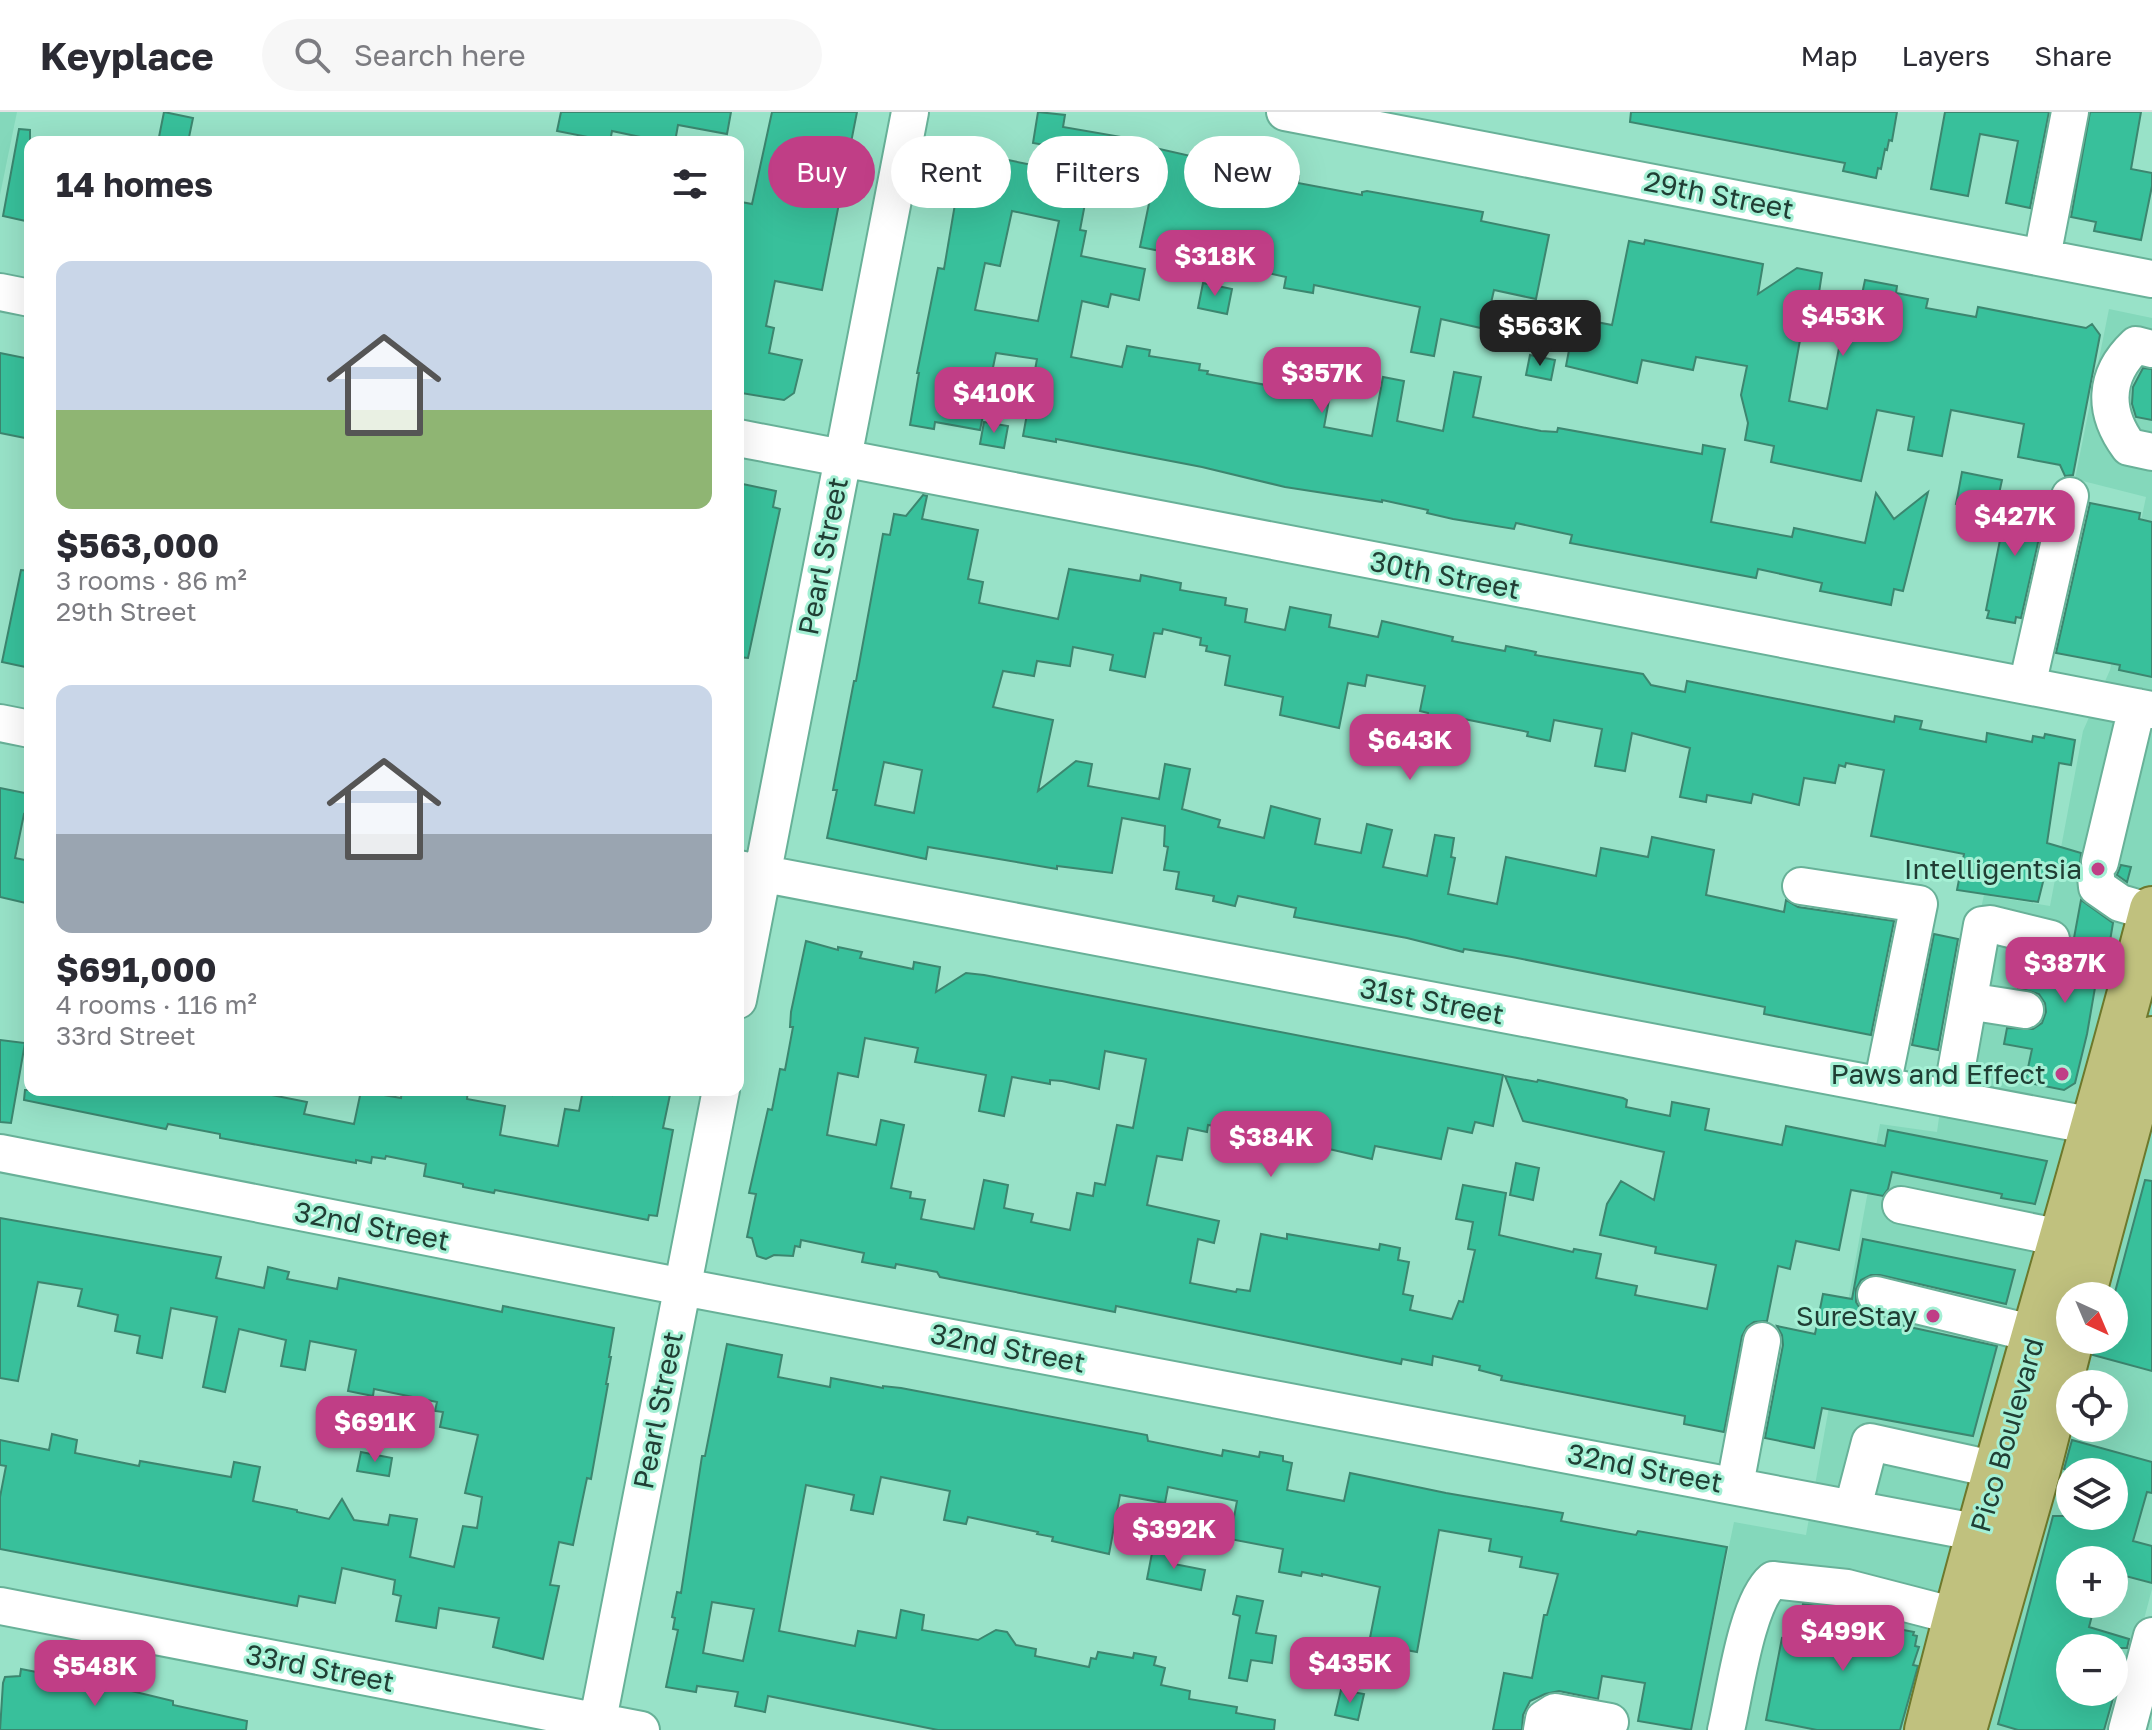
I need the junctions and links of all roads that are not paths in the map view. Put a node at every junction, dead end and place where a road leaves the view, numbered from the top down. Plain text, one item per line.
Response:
1 (910, 112) edge
2 (1285, 112) edge
3 (2070, 112) edge
4 (2042, 257) junction
5 (2152, 279) edge
6 (0, 292) edge
7 (24, 297) edge
8 (2144, 347) edge
9 (744, 439) edge
10 (2152, 452) edge
11 (842, 459) junction
12 (2070, 496) dead end
13 (2027, 686) junction
14 (2144, 709) edge
15 (0, 723) edge
16 (24, 728) edge
17 (2152, 783) edge
18 (2117, 791) junction
19 (750, 871) edge
20 (1801, 886) dead end
21 (2152, 910) edge
22 (744, 936) edge
23 (2051, 939) dead end
24 (1968, 1004) junction
25 (2025, 1010) dead end
26 (2152, 1039) edge
27 (1882, 1086) junction
28 (720, 1096) edge
29 (1951, 1099) junction
30 (2111, 1129) junction
31 (0, 1153) edge
32 (1901, 1205) dead end
33 (2061, 1238) junction
34 (2085, 1282) edge
35 (683, 1287) junction
36 (1876, 1295) dead end
37 (2053, 1337) edge
38 (1762, 1341) dead end
39 (1997, 1470) junction
40 (1735, 1485) junction
41 (1853, 1507) junction
42 (1998, 1536) junction
43 (0, 1606) edge
44 (1955, 1616) junction
45 (2152, 1636) edge
46 (1610, 1722) dead end
47 (597, 1726) edge
48 (641, 1730) edge
49 (1542, 1730) edge
50 (1726, 1730) edge
51 (1927, 1730) edge
52 (1964, 1730) edge
53 (2127, 1730) edge

1 - 11 street, Pearl Street
2 - 4 street, 29th Street
3 - 4 street
4 - 5 street, 29th Street
6 - 7 street
8 - 10 street
9 - 11 street, 30th Street
11 - 13 street, 30th Street
11 - 19 street, Pearl Street
12 - 13 street
13 - 14 street, 30th Street
14 - 18 street
15 - 16 street
17 - 18 street
18 - 21 street
19 - 22 street, Pearl Street
19 - 27 street, 31st Street
20 - 27 street
21 - 30 main road, Pico Boulevard
23 - 24 street
24 - 25 street
24 - 29 street
26 - 30 main road, Pico Boulevard
27 - 29 street, 31st Street
28 - 35 street, Pearl Street
29 - 30 street, 31st Street
30 - 33 main road, Pico Boulevard
30 - 34 main road, Pico Boulevard
31 - 35 street, 32nd Street
32 - 33 street
33 - 37 main road, Pico Boulevard
35 - 40 street, 32nd Street
35 - 47 street, Pearl Street
36 - 37 street
37 - 39 main road, Pico Boulevard
37 - 42 main road, Pico Boulevard
38 - 40 street
39 - 41 street
39 - 42 main road, Pico Boulevard
40 - 41 street, 32nd Street
41 - 42 street, 32nd Street
42 - 44 main road, Pico Boulevard
42 - 52 main road, Pico Boulevard
43 - 47 street, 33rd Street
44 - 50 street
44 - 51 main road, Pico Boulevard
45 - 53 street
46 - 49 street
47 - 48 street, 33rd Street

